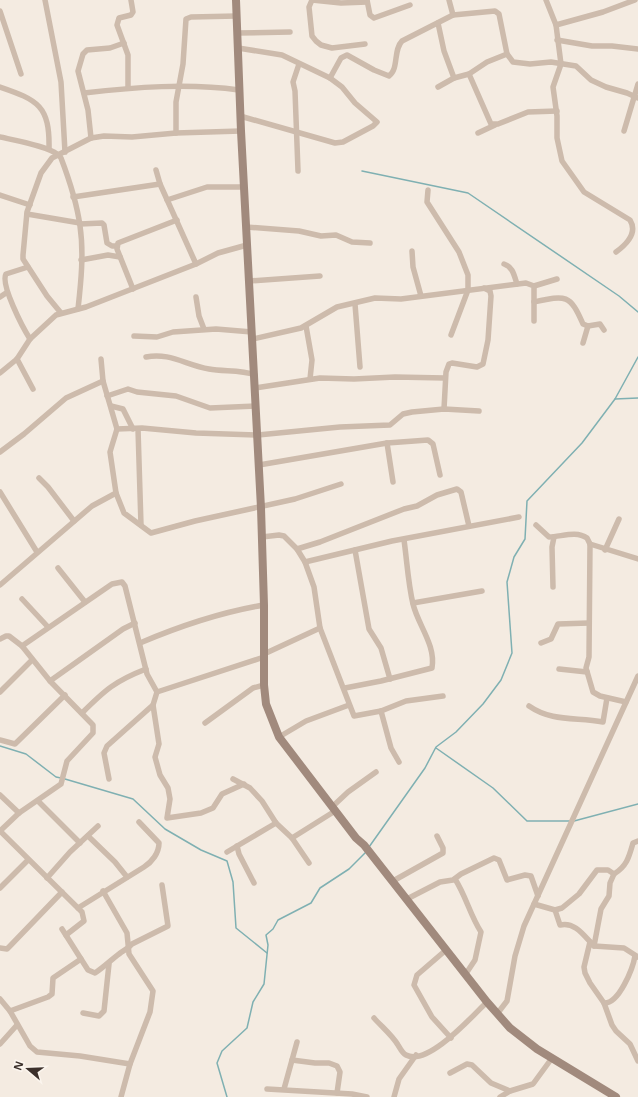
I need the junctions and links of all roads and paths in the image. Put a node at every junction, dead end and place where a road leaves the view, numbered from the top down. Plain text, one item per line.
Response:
1 (45, 0) edge
2 (131, 0) edge
3 (236, 0) edge
4 (449, 0) edge
5 (546, 0) edge
6 (635, 0) edge
7 (367, 1) edge
8 (410, 5) dead end
9 (0, 11) edge
10 (453, 15) junction
11 (237, 16) junction
12 (438, 23) junction
13 (556, 25) junction
14 (237, 32) junction
15 (290, 32) dead end
16 (557, 40) junction
17 (124, 43) junction
18 (366, 44) dead end
19 (346, 46) junction
20 (238, 48) junction
21 (638, 49) edge
22 (507, 54) junction
23 (347, 55) junction
24 (299, 64) junction
25 (561, 64) junction
26 (21, 74) dead end
27 (468, 74) junction
28 (330, 78) junction
29 (454, 78) junction
30 (638, 84) edge
31 (0, 87) edge
32 (179, 87) junction
33 (438, 87) dead end
34 (128, 88) junction
35 (239, 90) junction
36 (84, 93) junction
37 (636, 97) edge
38 (556, 111) junction
39 (240, 116) junction
40 (495, 125) junction
41 (241, 131) junction
42 (624, 131) dead end
43 (297, 132) junction
44 (176, 133) junction
45 (478, 133) dead end
46 (0, 137) edge
47 (91, 138) junction
48 (49, 149) junction
49 (65, 152) junction
50 (59, 154) junction
51 (156, 170) dead end
52 (298, 171) dead end
53 (160, 184) junction
54 (244, 187) junction
55 (428, 190) dead end
56 (0, 195) edge
57 (73, 197) junction
58 (167, 200) junction
59 (30, 205) junction
60 (27, 214) junction
61 (177, 220) junction
62 (80, 223) junction
63 (246, 227) junction
64 (370, 243) dead end
65 (247, 245) junction
66 (117, 247) junction
67 (412, 251) dead end
68 (616, 252) dead end
69 (108, 255) junction
70 (120, 257) junction
71 (81, 260) junction
72 (196, 264) junction
73 (504, 264) dead end
74 (28, 267) junction
75 (320, 276) dead end
76 (557, 279) dead end
77 (249, 281) junction
78 (517, 284) junction
79 (534, 286) junction
80 (484, 288) junction
81 (133, 289) junction
82 (468, 290) junction
83 (6, 293) junction
84 (421, 296) junction
85 (0, 297) edge
86 (196, 297) dead end
87 (534, 302) junction
88 (356, 304) junction
89 (78, 309) junction
90 (60, 313) junction
91 (534, 321) dead end
92 (306, 326) junction
93 (588, 326) junction
94 (204, 329) junction
95 (604, 330) dead end
96 (253, 335) junction
97 (451, 335) dead end
98 (134, 336) dead end
99 (30, 339) junction
100 (583, 343) dead end
101 (146, 357) dead end
102 (101, 359) dead end
103 (17, 360) junction
104 (360, 367) dead end
105 (0, 373) edge
106 (255, 375) junction
107 (446, 378) junction
108 (310, 380) junction
109 (103, 381) junction
110 (255, 388) junction
111 (34, 389) dead end
112 (107, 396) junction
113 (111, 406) junction
114 (256, 406) junction
115 (444, 409) junction
116 (479, 411) dead end
117 (117, 429) junction
118 (136, 429) junction
119 (258, 435) junction
120 (387, 443) junction
121 (0, 452) edge
122 (259, 465) junction
123 (440, 475) dead end
124 (39, 478) dead end
125 (393, 482) dead end
126 (341, 484) dead end
127 (0, 492) edge
128 (116, 493) junction
129 (261, 508) junction
130 (519, 517) dead end
131 (619, 519) dead end
132 (74, 521) junction
133 (141, 525) junction
134 (536, 525) dead end
135 (469, 526) junction
136 (262, 537) junction
137 (554, 537) junction
138 (404, 540) junction
139 (590, 544) junction
140 (297, 549) junction
141 (355, 550) junction
142 (605, 550) junction
143 (37, 552) junction
144 (638, 559) edge
145 (305, 562) junction
146 (58, 568) dead end
147 (1, 583) edge
148 (553, 587) dead end
149 (482, 591) dead end
150 (22, 599) dead end
151 (85, 602) junction
152 (413, 603) junction
153 (264, 605) junction
154 (135, 623) junction
155 (589, 623) junction
156 (48, 627) junction
157 (320, 628) junction
158 (0, 639) edge
159 (140, 643) junction
160 (541, 643) dead end
161 (22, 646) junction
162 (264, 656) junction
163 (32, 660) junction
164 (146, 669) junction
165 (560, 669) dead end
166 (587, 672) junction
167 (638, 676) edge
168 (390, 679) junction
169 (50, 681) junction
170 (264, 685) junction
171 (345, 688) junction
172 (0, 692) edge
173 (157, 692) junction
174 (65, 695) junction
175 (443, 696) dead end
176 (607, 698) junction
177 (626, 702) junction
178 (153, 705) junction
179 (349, 705) junction
180 (529, 706) dead end
181 (381, 711) junction
182 (82, 713) junction
183 (205, 723) dead end
184 (279, 737) junction
185 (0, 740) edge
186 (398, 762) dead end
187 (376, 772) dead end
188 (109, 779) dead end
189 (233, 779) dead end
190 (244, 784) junction
191 (0, 795) edge
192 (38, 800) junction
193 (333, 809) junction
194 (19, 813) junction
195 (140, 822) dead end
196 (276, 823) junction
197 (98, 826) dead end
198 (88, 836) junction
199 (437, 836) dead end
200 (292, 838) junction
201 (638, 841) edge
202 (80, 843) junction
203 (238, 846) junction
204 (227, 852) dead end
205 (28, 860) junction
206 (309, 863) dead end
207 (614, 874) junction
208 (127, 877) junction
209 (47, 878) junction
210 (455, 879) junction
211 (393, 881) junction
212 (254, 883) dead end
213 (162, 885) dead end
214 (0, 888) edge
215 (103, 891) junction
216 (62, 892) junction
217 (538, 896) junction
218 (407, 898) junction
219 (534, 904) junction
220 (78, 908) junction
221 (555, 910) junction
222 (62, 929) dead end
223 (66, 935) junction
224 (592, 944) junction
225 (0, 948) edge
226 (128, 949) junction
227 (446, 950) junction
228 (637, 957) edge
229 (81, 959) junction
230 (109, 964) junction
231 (465, 975) junction
232 (0, 1000) edge
233 (487, 1002) junction
234 (604, 1003) junction
235 (10, 1011) junction
236 (83, 1013) dead end
237 (497, 1014) junction
238 (374, 1018) dead end
239 (16, 1025) junction
240 (451, 1038) junction
241 (297, 1042) dead end
242 (0, 1044) edge
243 (416, 1055) junction
244 (552, 1058) junction
245 (292, 1060) junction
246 (638, 1062) edge
247 (130, 1064) junction
248 (450, 1073) dead end
249 (284, 1089) junction
250 (267, 1090) dead end
251 (510, 1091) junction
252 (337, 1093) junction
253 (121, 1097) edge
254 (367, 1097) edge
255 (394, 1097) edge
256 (500, 1097) edge
257 (616, 1097) edge

1 - 49 street
2 - 17 street
3 - 11 main road
4 - 10 street
5 - 13 street
6 - 13 street
7 - 8 street
7 - 19 street
9 - 26 street
10 - 12 street
10 - 22 street
11 - 14 main road
11 - 32 street
12 - 23 street
12 - 29 street
13 - 16 street
14 - 15 street
14 - 20 main road
16 - 21 street
16 - 25 street
17 - 34 street
17 - 36 street
18 - 19 street
19 - 23 street
20 - 24 street
20 - 35 main road
22 - 25 street
22 - 27 street
23 - 28 street
24 - 28 street
24 - 43 street
25 - 37 street
25 - 38 street
27 - 29 street
27 - 40 street
28 - 43 street
29 - 33 street
30 - 37 street
31 - 48 street
32 - 34 street
32 - 35 street
32 - 44 street
34 - 36 street
35 - 39 main road
36 - 47 street
37 - 42 street
38 - 40 street
38 - 68 street
39 - 41 main road
39 - 43 street
40 - 45 street
41 - 44 street
41 - 54 main road
43 - 52 street
44 - 47 street
46 - 48 street
47 - 49 street
48 - 50 street
49 - 50 street
50 - 57 street
50 - 59 street
51 - 53 street
53 - 57 street
53 - 58 street
54 - 58 street
54 - 63 main road
55 - 82 street
56 - 59 street
57 - 62 street
58 - 61 street
59 - 60 street
60 - 62 street
60 - 74 street
61 - 66 street
61 - 72 street
62 - 66 street
62 - 71 street
63 - 64 street
63 - 65 main road
65 - 72 street
65 - 77 main road
66 - 69 street
66 - 70 street
67 - 84 street
69 - 70 street
69 - 71 street
70 - 81 street
71 - 89 street
72 - 81 street
73 - 78 street
74 - 83 street
74 - 90 street
75 - 77 street
76 - 79 street
77 - 96 main road
78 - 79 street
78 - 80 street
79 - 87 street
80 - 82 street
80 - 107 street
81 - 89 street
82 - 84 street
82 - 97 street
83 - 85 street
83 - 99 street
84 - 88 street
86 - 94 street
87 - 91 street
87 - 93 street
88 - 92 street
88 - 104 street
89 - 90 street
90 - 99 street
92 - 96 street
92 - 108 street
93 - 95 street
93 - 100 street
94 - 96 street
94 - 98 street
96 - 106 main road
99 - 103 street
101 - 106 street
102 - 109 street
103 - 105 street
103 - 111 street
106 - 110 main road
107 - 108 street
107 - 115 street
108 - 110 street
109 - 112 street
109 - 121 street
110 - 114 main road
112 - 113 street
112 - 114 street
113 - 117 street
113 - 118 street
114 - 119 main road
115 - 116 street
115 - 119 street
117 - 118 street
117 - 128 street
118 - 119 street
118 - 133 street
119 - 122 main road
120 - 122 street
120 - 123 street
120 - 125 street
122 - 129 main road
124 - 132 street
126 - 129 street
127 - 143 street
128 - 132 street
128 - 133 street
129 - 133 street
129 - 136 main road
130 - 135 street
131 - 142 street
132 - 143 street
134 - 137 street
135 - 138 street
135 - 140 street
136 - 140 street
136 - 153 main road
137 - 139 street
137 - 148 street
138 - 141 street
138 - 152 street
139 - 142 street
139 - 155 street
140 - 145 street
141 - 145 street
141 - 168 street
142 - 144 street
143 - 147 street
145 - 157 street
146 - 151 street
149 - 152 street
150 - 156 street
151 - 154 street
151 - 156 street
152 - 168 street
153 - 159 street
153 - 162 main road
154 - 159 street
154 - 169 street
155 - 160 street
155 - 166 street
156 - 161 street
157 - 162 street
157 - 171 street
158 - 161 street
159 - 164 street
161 - 163 street
162 - 170 main road
162 - 173 street
163 - 169 street
163 - 172 street
164 - 173 street
164 - 182 street
165 - 166 street
166 - 176 street
167 - 177 street
168 - 171 street
169 - 174 street
170 - 183 street
170 - 184 main road
171 - 179 street
173 - 178 street
174 - 182 street
174 - 185 street
175 - 181 street
176 - 177 street
176 - 180 street
177 - 217 street
178 - 188 street
178 - 190 street
179 - 181 street
179 - 184 street
181 - 186 street
182 - 192 street
184 - 193 main road
187 - 193 street
189 - 190 street
190 - 196 street
191 - 194 street
192 - 194 street
192 - 202 street
193 - 200 street
193 - 211 main road
194 - 205 street
195 - 208 street
196 - 200 street
196 - 203 street
197 - 198 street
198 - 202 street
198 - 208 street
199 - 211 street
200 - 206 street
201 - 207 street
202 - 209 street
203 - 204 street
203 - 212 street
205 - 209 street
205 - 214 street
207 - 221 street
207 - 224 street
208 - 215 street
209 - 216 street
210 - 217 street
210 - 218 street
210 - 231 street
211 - 218 main road
213 - 226 street
215 - 220 street
215 - 226 street
216 - 220 street
216 - 225 street
217 - 219 street
218 - 227 main road
219 - 221 street
219 - 237 street
220 - 223 street
221 - 224 street
222 - 223 street
223 - 229 street
224 - 228 street
224 - 234 street
226 - 230 street
226 - 247 street
227 - 231 main road
227 - 240 street
228 - 234 street
229 - 230 street
229 - 235 street
230 - 236 street
231 - 233 main road
232 - 235 street
233 - 237 main road
233 - 240 street
234 - 246 street
235 - 239 street
237 - 244 main road
238 - 243 street
239 - 242 street
239 - 247 street
240 - 243 street
241 - 245 street
243 - 255 street
244 - 251 street
244 - 257 main road
245 - 249 street
245 - 252 street
247 - 253 street
248 - 251 street
249 - 250 street
249 - 252 street
251 - 256 street
252 - 254 street

